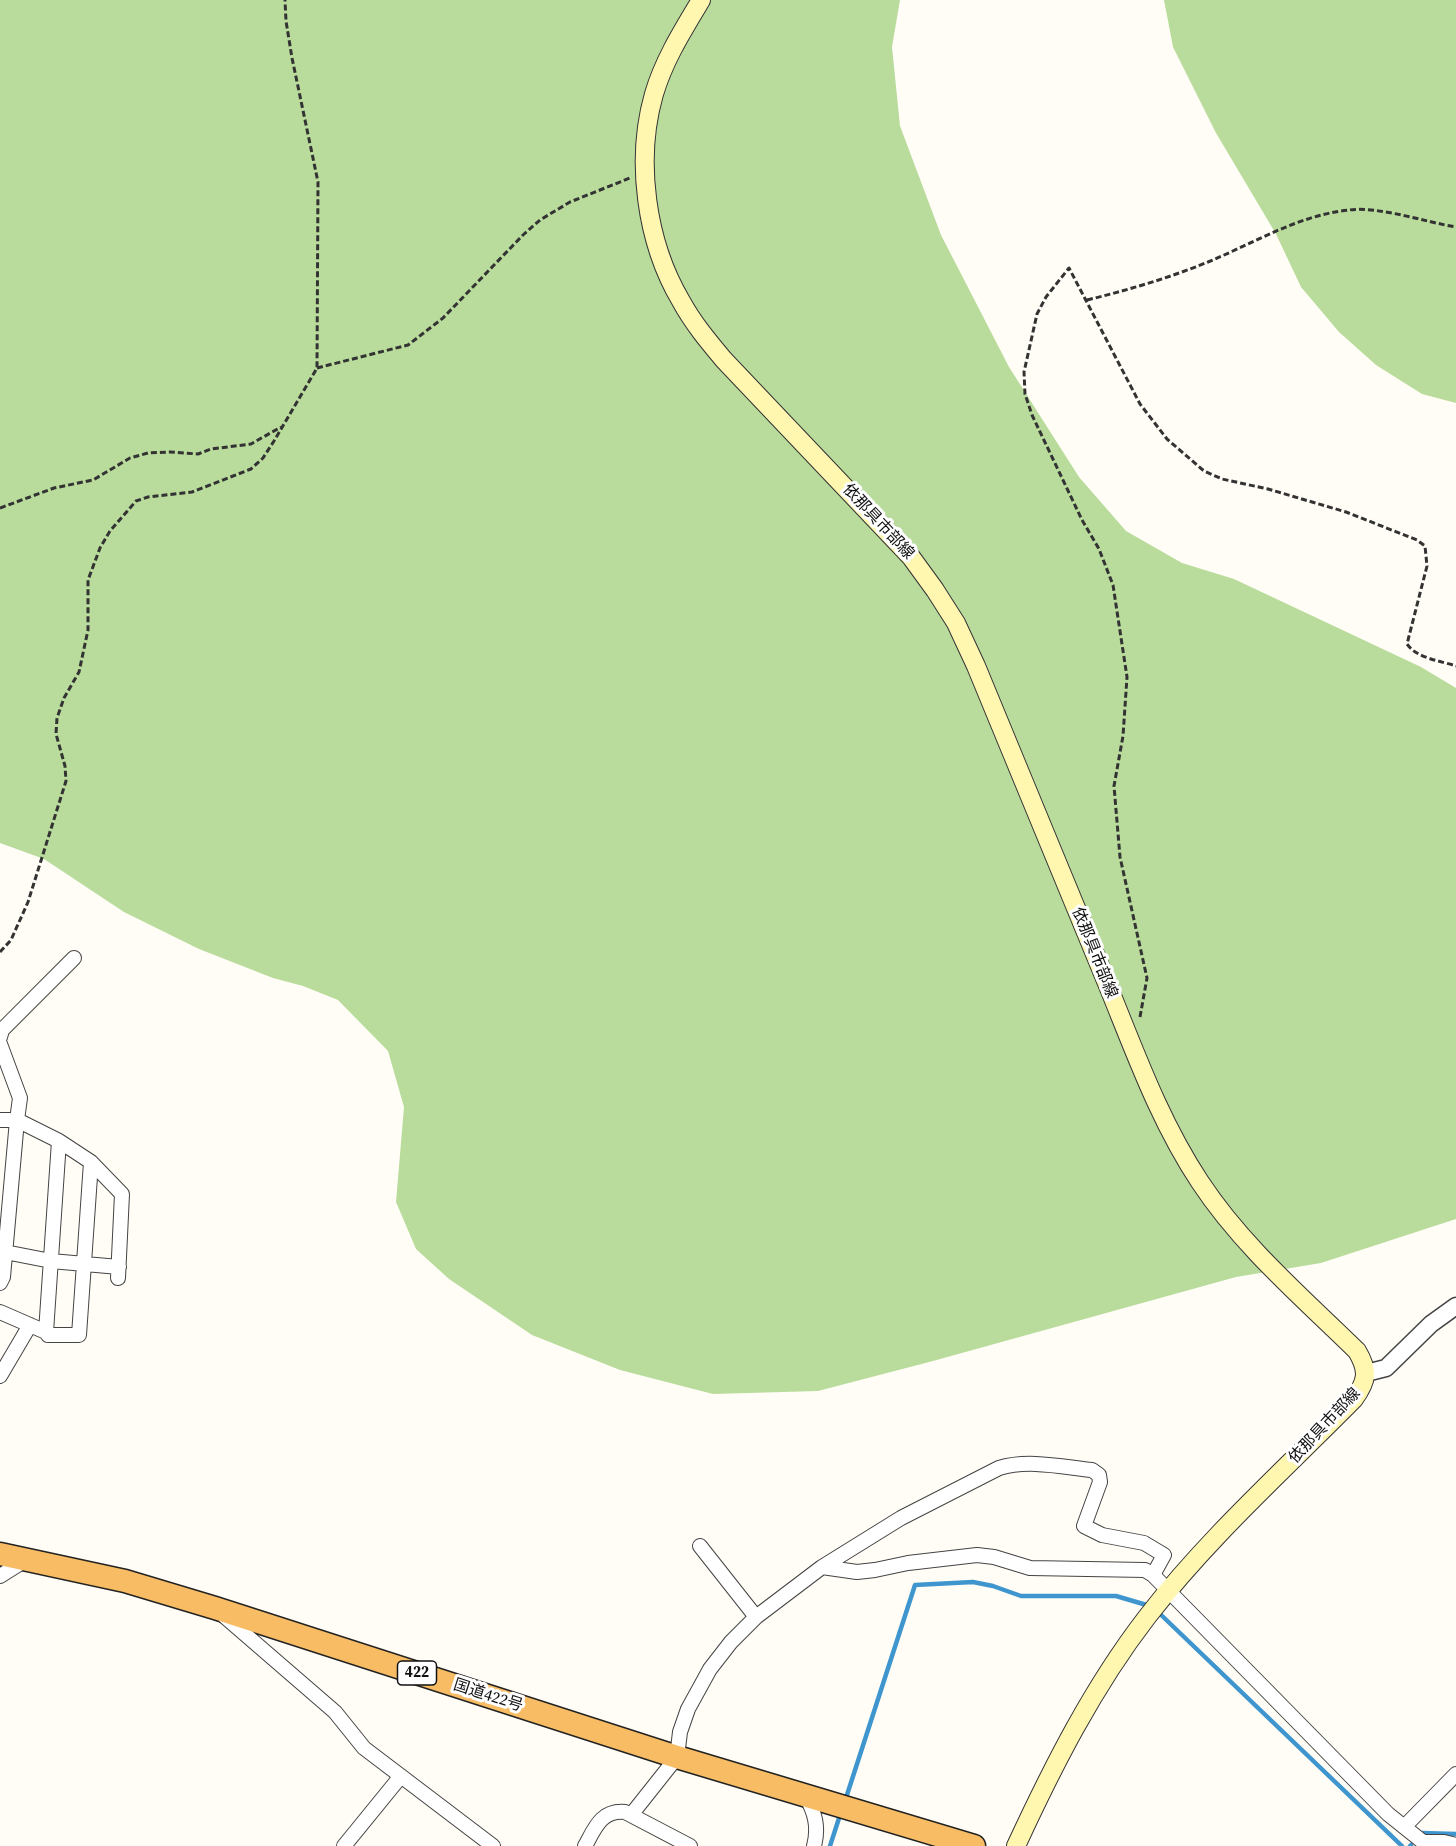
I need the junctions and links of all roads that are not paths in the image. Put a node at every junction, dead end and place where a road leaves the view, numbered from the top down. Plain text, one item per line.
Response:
1 (701, 0) edge
2 (74, 958) dead end
3 (0, 1037) edge
4 (0, 1044) edge
5 (0, 1120) edge
6 (17, 1120) junction
7 (59, 1141) junction
8 (91, 1162) junction
9 (5, 1252) junction
10 (51, 1261) junction
11 (85, 1264) junction
12 (0, 1283) edge
13 (1456, 1305) edge
14 (0, 1312) edge
15 (30, 1325) junction
16 (46, 1332) junction
17 (1366, 1373) junction
18 (0, 1376) edge
19 (700, 1546) dead end
20 (0, 1554) edge
21 (27, 1559) junction
22 (822, 1567) junction
23 (1153, 1575) junction
24 (0, 1576) edge
25 (1168, 1592) junction
26 (215, 1608) junction
27 (756, 1617) junction
28 (677, 1757) junction
29 (1456, 1774) edge
30 (401, 1776) junction
31 (805, 1796) junction
32 (631, 1815) junction
33 (1404, 1827) junction
34 (1456, 1845) edge
35 (344, 1846) edge
36 (493, 1846) edge
37 (585, 1846) edge
38 (690, 1846) edge
39 (814, 1846) edge
40 (975, 1846) edge
41 (1016, 1846) edge

1 - 17 main road, 依那具市部線
2 - 3 street
4 - 6 street
5 - 6 street
6 - 7 street
6 - 9 street
7 - 8 street
7 - 10 street
8 - 11 street
8 - 11 street
9 - 10 street
9 - 12 street
10 - 11 street
10 - 16 street
11 - 16 street
13 - 17 street
14 - 15 street
15 - 16 street
15 - 18 street
17 - 25 main road, 依那具市部線
19 - 27 street
20 - 21 highway, 国道422号 / 422
21 - 24 street
21 - 26 highway, 国道422号 / 422
22 - 23 street
22 - 23 street
22 - 27 street
23 - 25 street
25 - 33 street
25 - 41 main road, 依那具市部線
26 - 28 highway, 国道422号 / 422
26 - 30 street
27 - 28 street
28 - 31 highway, 国道422号 / 422
28 - 32 street
29 - 33 street
30 - 35 street
30 - 36 street
31 - 39 street
31 - 40 highway, 国道422号 / 422
32 - 37 street
32 - 38 street
33 - 34 street

